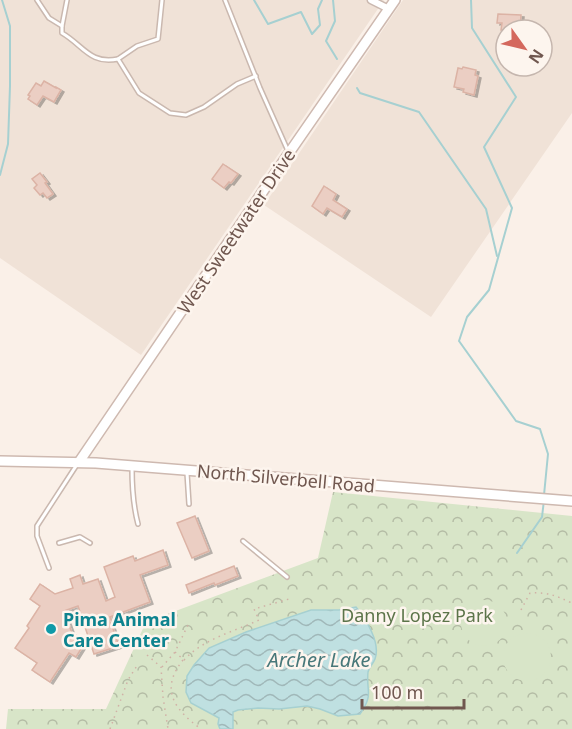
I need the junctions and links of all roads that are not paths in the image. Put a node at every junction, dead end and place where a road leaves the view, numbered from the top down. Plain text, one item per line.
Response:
1 (37, 0) edge
2 (67, 0) edge
3 (162, 0) edge
4 (225, 0) edge
5 (371, 0) edge
6 (395, 0) edge
7 (389, 9) junction
8 (62, 26) junction
9 (118, 59) junction
10 (255, 76) junction
11 (289, 153) junction
12 (0, 461) edge
13 (79, 462) junction
14 (132, 466) junction
15 (187, 470) junction
16 (572, 501) edge
17 (189, 504) dead end
18 (138, 524) dead end
19 (243, 541) dead end
20 (58, 543) dead end
21 (90, 543) dead end
22 (48, 568) dead end
23 (287, 577) dead end

1 - 8 lane
2 - 8 lane
3 - 9 lane
4 - 10 lane
5 - 7 street
6 - 7 main road, West Sweetwater Drive
7 - 11 main road, West Sweetwater Drive
8 - 9 lane
9 - 10 lane
10 - 11 lane
11 - 13 main road, West Sweetwater Drive
12 - 13 main road, North Silverbell Road
13 - 14 main road, North Silverbell Road
13 - 22 lane
14 - 15 main road, North Silverbell Road
14 - 18 lane
15 - 16 main road, North Silverbell Road
15 - 17 lane
19 - 23 lane
20 - 21 lane

